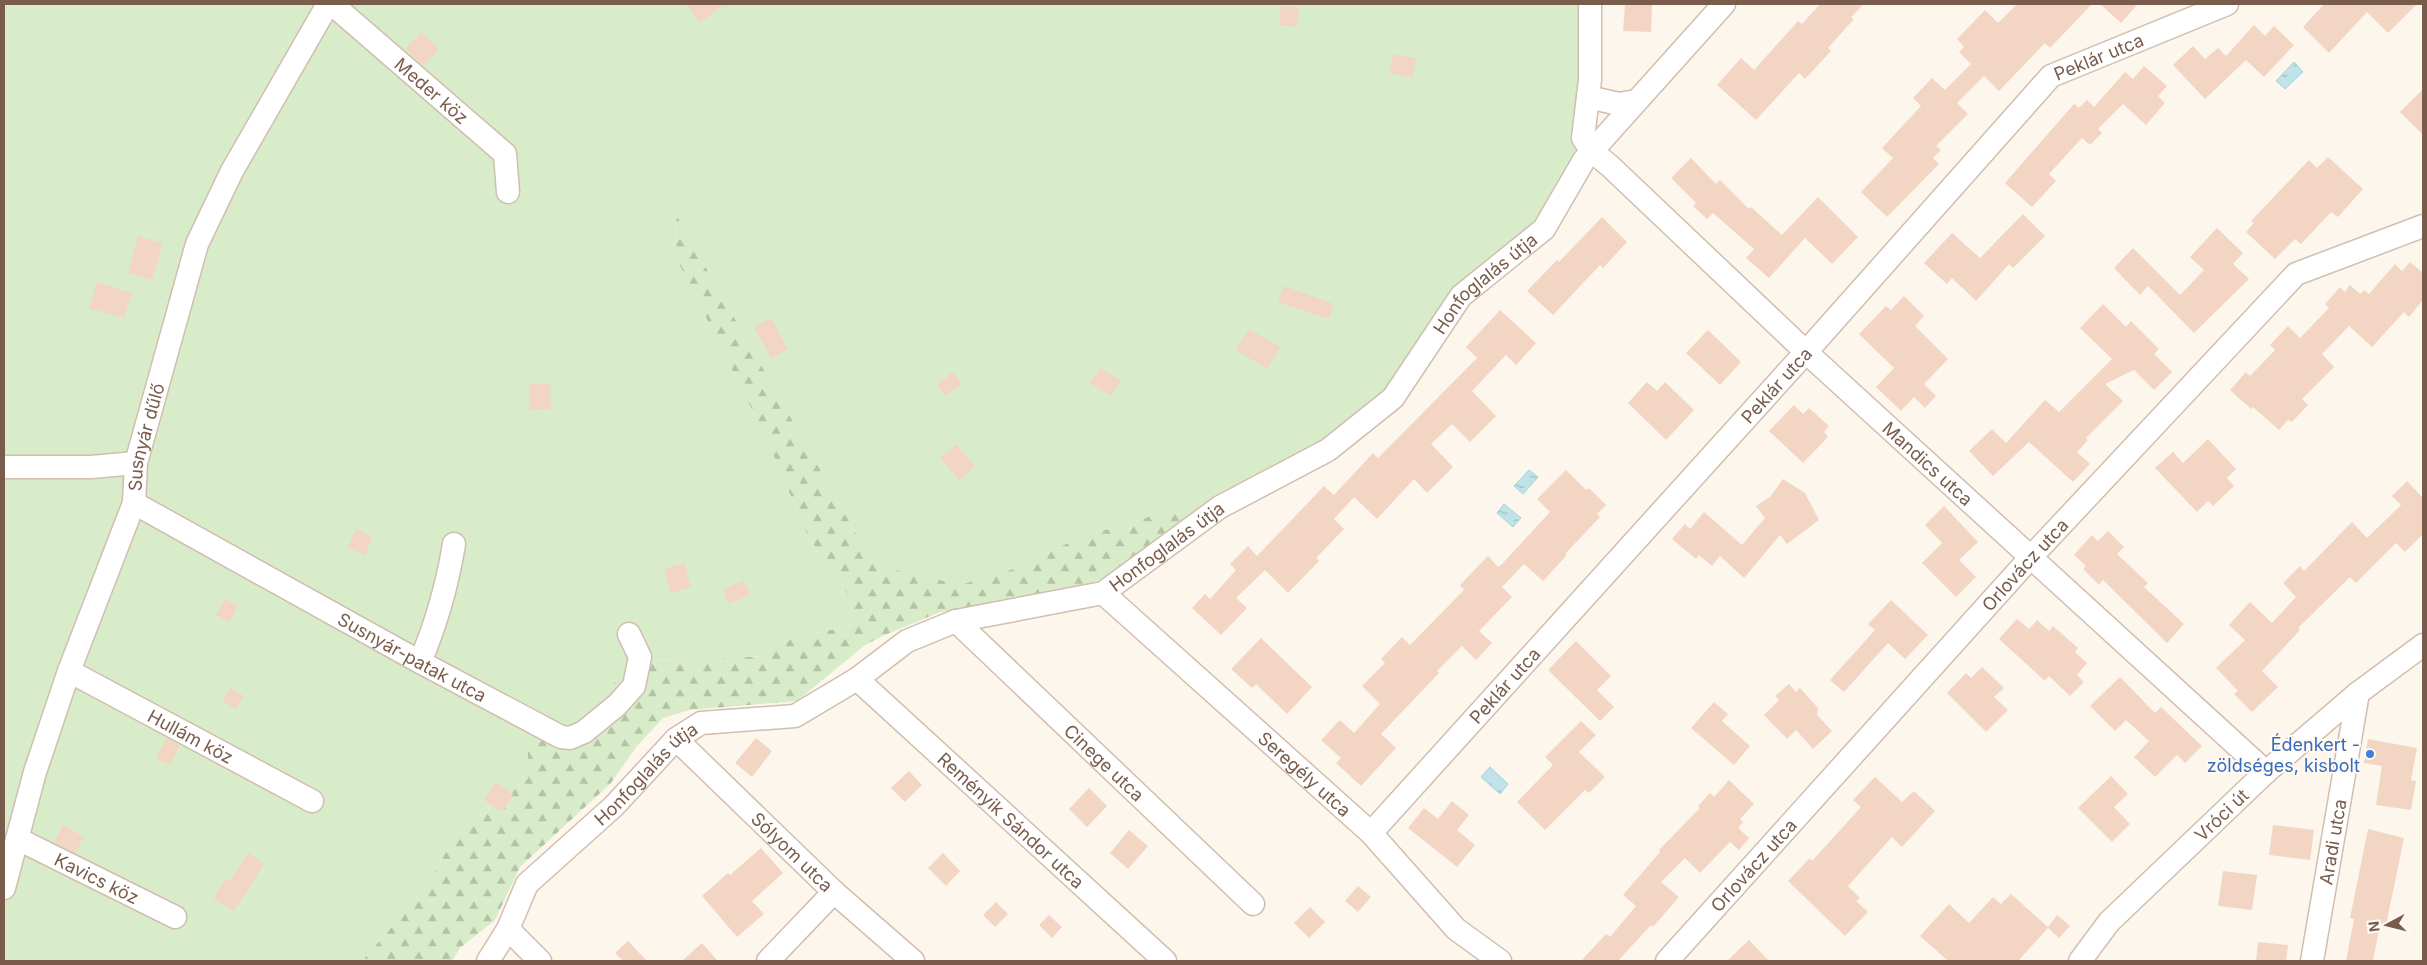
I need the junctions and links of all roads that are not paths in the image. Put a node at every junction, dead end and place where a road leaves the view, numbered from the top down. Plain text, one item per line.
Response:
1 (328, 4) edge
2 (332, 4) edge
3 (1590, 4) edge
4 (1724, 4) edge
5 (2227, 4) edge
6 (1588, 97) junction
7 (1636, 102) junction
8 (1592, 152) junction
9 (508, 192) dead end
10 (2423, 226) edge
11 (1806, 352) junction
12 (136, 464) junction
13 (4, 467) edge
14 (134, 504) junction
15 (454, 544) dead end
16 (2031, 557) junction
17 (1103, 593) junction
18 (956, 621) junction
19 (629, 634) dead end
20 (2423, 645) edge
21 (420, 662) junction
22 (69, 671) junction
23 (857, 679) junction
24 (2358, 693) junction
25 (676, 739) junction
26 (2266, 772) junction
27 (312, 801) dead end
28 (1371, 833) junction
29 (18, 839) junction
30 (4, 888) edge
31 (834, 892) junction
32 (1253, 904) dead end
33 (175, 917) dead end
34 (508, 929) junction
35 (488, 961) edge
36 (540, 961) edge
37 (768, 961) edge
38 (912, 961) edge
39 (1165, 961) edge
40 (1500, 961) edge
41 (1667, 961) edge
42 (2080, 961) edge
43 (2312, 961) edge

1 - 12 street, Susnyár dűlő
2 - 9 street, Meder köz
3 - 6 street
4 - 7 street, Honfoglalás útja
5 - 11 street, Peklár utca
6 - 7 street
6 - 8 street
7 - 8 street, Honfoglalás útja
8 - 11 street, Mandics utca
8 - 17 street, Honfoglalás útja
10 - 16 street, Orlovácz utca
11 - 16 street, Mandics utca
11 - 28 street, Peklár utca
12 - 13 street
12 - 14 street, Susnyár dűlő
14 - 21 street, Susnyár-patak utca
14 - 22 street, Susnyár dűlő
15 - 21 street
16 - 26 street, Mandics utca
16 - 41 street, Orlovácz utca
17 - 18 street, Honfoglalás útja
17 - 28 street, Seregély utca
18 - 23 street, Honfoglalás útja
18 - 32 street, Cinege utca
19 - 21 street, Susnyár-patak utca
20 - 24 street, Vróci út
22 - 27 street, Hullám köz
22 - 29 street, Susnyár dűlő
23 - 25 street, Honfoglalás útja
23 - 39 street, Reményik Sándor utca
24 - 26 street, Vróci út
24 - 43 street, Aradi utca
25 - 31 street, Sólyom utca
25 - 34 street, Honfoglalás útja
26 - 42 street, Vróci út
28 - 40 street, Seregély utca
29 - 30 street, Susnyár dűlő
29 - 33 street, Kavics köz
31 - 37 street
31 - 38 street, Sólyom utca
34 - 35 street, Honfoglalás útja
34 - 36 street

